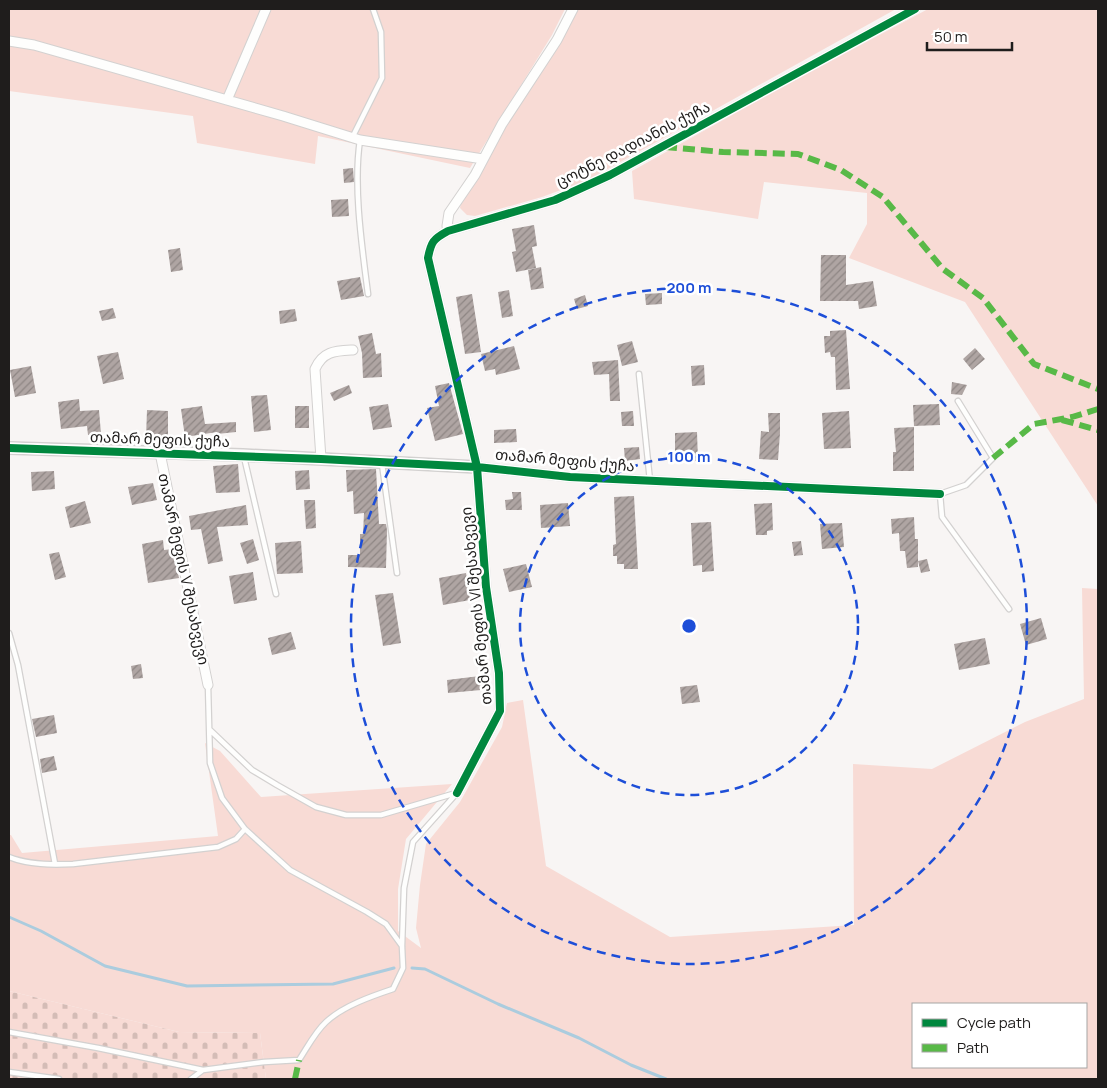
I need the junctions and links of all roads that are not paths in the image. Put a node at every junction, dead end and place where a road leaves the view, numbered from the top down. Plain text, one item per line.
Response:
1 (266, 9) edge
2 (373, 9) edge
3 (572, 9) edge
4 (912, 10) edge
5 (9, 41) edge
6 (227, 100) junction
7 (356, 139) junction
8 (483, 160) junction
9 (448, 231) junction
10 (368, 294) dead end
11 (353, 350) dead end
12 (639, 374) dead end
13 (958, 402) dead end
14 (9, 448) edge
15 (160, 453) junction
16 (243, 455) junction
17 (321, 459) junction
18 (381, 463) junction
19 (477, 467) junction
20 (650, 481) junction
21 (940, 494) junction
22 (397, 573) dead end
23 (276, 594) dead end
24 (1009, 609) dead end
25 (9, 633) edge
26 (208, 685) joint
27 (210, 730) junction
28 (458, 792) junction
29 (245, 829) junction
30 (9, 857) edge
31 (55, 864) junction
32 (402, 946) junction
33 (9, 1032) edge
34 (204, 1070) junction
35 (9, 1072) edge
36 (59, 1079) edge
37 (191, 1079) edge

1 - 6 street
2 - 7 lane
3 - 8 street
4 - 9 street, ცოტნე დადიანის ქუჩა
5 - 6 street
6 - 7 street
7 - 8 street
7 - 10 lane
8 - 9 street
9 - 19 street, ცოტნე დადიანის ქუჩა
11 - 17 street
12 - 20 lane
13 - 21 lane
14 - 15 street, თამარ მეფის ქუჩა
15 - 16 street, თამარ მეფის ქუჩა
15 - 26 street, თამარ მეფის V შესახვევი
16 - 17 street, თამარ მეფის ქუჩა
16 - 23 lane
17 - 18 street, თამარ მეფის ქუჩა
18 - 19 street, თამარ მეფის ქუჩა
18 - 22 lane
19 - 20 street, თამარ მეფის ქუჩა
19 - 28 street, თამარ მეფის VI შესახვევი
20 - 21 street, თამარ მეფის ქუჩა
21 - 24 lane
25 - 31 lane
26 - 27 lane
27 - 28 lane
27 - 29 lane
28 - 32 lane
29 - 31 lane
29 - 32 lane
30 - 31 lane
32 - 34 lane
33 - 34 lane
34 - 37 lane
35 - 36 lane

